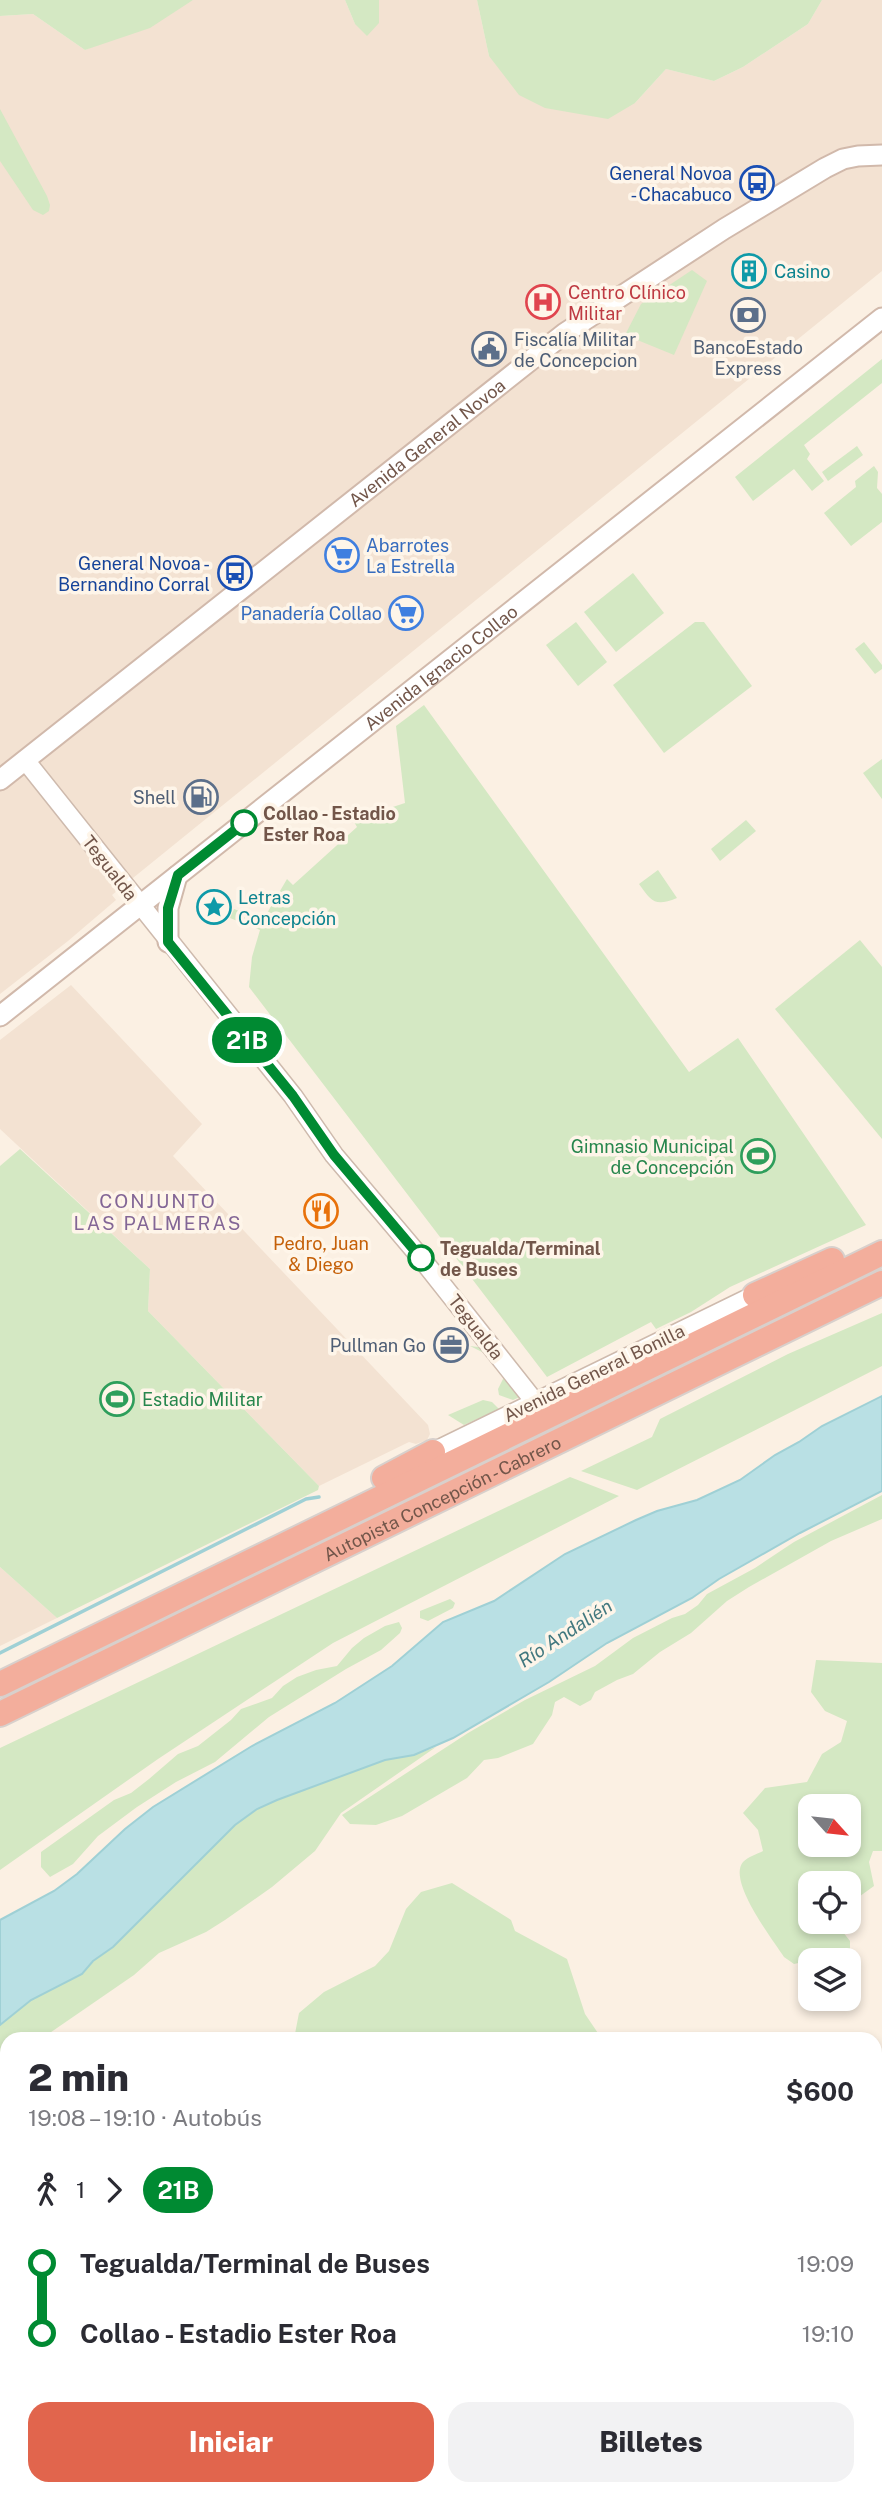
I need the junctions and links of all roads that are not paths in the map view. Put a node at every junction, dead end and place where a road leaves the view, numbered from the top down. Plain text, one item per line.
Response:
1 (882, 155) edge
2 (882, 318) edge
3 (25, 760) junction
4 (0, 780) edge
5 (178, 875) junction
6 (139, 905) junction
7 (168, 942) junction
8 (0, 1016) edge
9 (882, 1240) edge
10 (882, 1253) edge
11 (882, 1283) edge
12 (755, 1294) joint
13 (535, 1402) junction
14 (433, 1452) joint
15 (171, 1600) junction
16 (3, 1682) edge
17 (0, 1714) edge

1 - 3 main road, Avenida General Novoa
2 - 5 main road, Avenida Ignacio Collao
3 - 4 main road, Avenida General Novoa
3 - 6 street, Tegualda
5 - 6 main road, Avenida Ignacio Collao
5 - 7 main road
6 - 7 street, Tegualda
6 - 8 main road, Avenida Ignacio Collao
7 - 13 street, Tegualda
9 - 12 highway
10 - 15 highway, Autopista Concepción - Cabrero
11 - 17 highway, Autopista Concepción - Cabrero
12 - 13 street, Avenida General Bonilla
13 - 14 street, Avenida General Bonilla
14 - 15 highway
15 - 16 highway, Autopista Concepción - Cabrero

